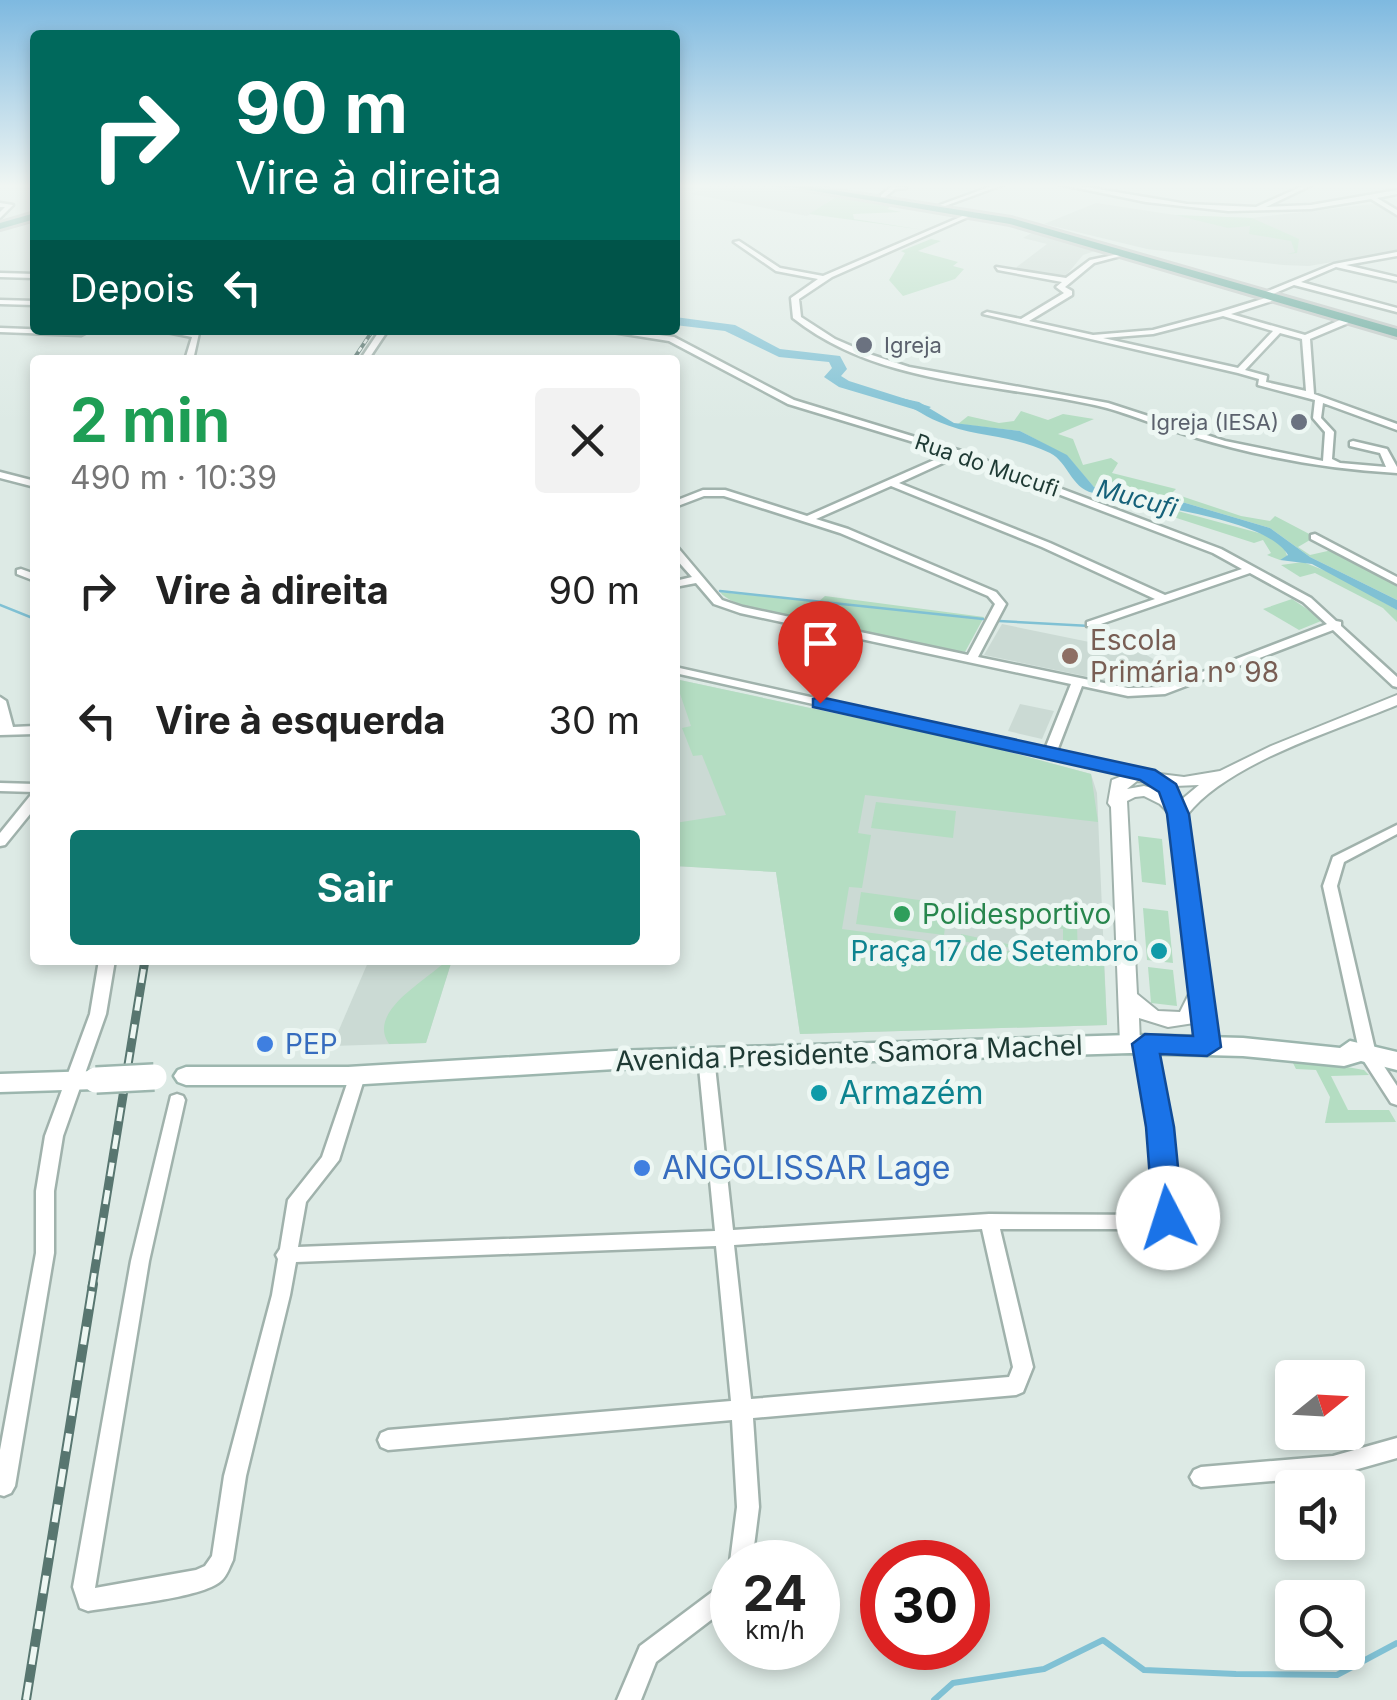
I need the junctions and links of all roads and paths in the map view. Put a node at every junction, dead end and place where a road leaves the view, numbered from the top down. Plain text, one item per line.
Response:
1 (768, 263) edge
2 (858, 263) edge
3 (1084, 263) edge
4 (1162, 263) edge
5 (1167, 263) edge
6 (1345, 263) edge
7 (1336, 265) junction
8 (998, 268) dead end
9 (0, 276) edge
10 (30, 276) edge
11 (824, 278) junction
12 (1397, 279) edge
13 (1068, 281) junction
14 (1292, 282) junction
15 (1270, 294) junction
16 (0, 302) edge
17 (30, 303) edge
18 (1397, 310) edge
19 (987, 314) dead end
20 (1223, 314) junction
21 (1350, 320) junction
22 (1022, 322) junction
23 (0, 330) edge
24 (30, 330) edge
25 (1277, 330) junction
26 (1397, 331) edge
27 (641, 335) edge
28 (1078, 335) junction
29 (1306, 338) junction
30 (1240, 370) junction
31 (1314, 398) junction
32 (1397, 428) edge
33 (1353, 444) dead end
34 (958, 453) junction
35 (1338, 466) junction
36 (1395, 470) edge
37 (0, 475) edge
38 (30, 483) edge
39 (890, 483) junction
40 (680, 502) edge
41 (808, 519) junction
42 (1316, 537) dead end
43 (680, 558) edge
44 (1253, 569) junction
45 (21, 572) dead end
46 (30, 576) edge
47 (699, 579) junction
48 (1397, 581) edge
49 (680, 583) edge
50 (1164, 600) junction
51 (1091, 624) dead end
52 (1337, 624) junction
53 (972, 658) junction
54 (680, 671) edge
55 (1078, 682) junction
56 (1397, 683) edge
57 (1397, 700) edge
58 (0, 701) edge
59 (4, 730) edge
60 (30, 730) edge
61 (1050, 753) junction
62 (1095, 763) junction
63 (1147, 775) junction
64 (1222, 776) junction
65 (0, 787) edge
66 (30, 788) edge
67 (1117, 794) junction
68 (30, 805) edge
69 (1178, 814) junction
70 (1397, 829) edge
71 (0, 842) edge
72 (106, 965) edge
73 (1124, 990) junction
74 (1198, 996) junction
75 (1207, 1041) junction
76 (1148, 1044) junction
77 (706, 1057) junction
78 (1376, 1060) edge
79 (529, 1064) junction
80 (186, 1076) junction
81 (356, 1076) junction
82 (85, 1080) junction
83 (0, 1083) edge
84 (1397, 1099) edge
85 (178, 1100) dead end
86 (989, 1221) junction
87 (722, 1238) junction
88 (285, 1255) junction
89 (742, 1408) junction
90 (388, 1440) dead end
91 (1397, 1448) edge
92 (1201, 1477) dead end
93 (4, 1486) dead end
94 (744, 1540) edge
95 (710, 1608) edge
96 (629, 1700) edge

1 - 11 street
2 - 11 street
3 - 13 street
4 - 15 main road
5 - 15 main road
6 - 7 street
7 - 12 street
7 - 14 street
8 - 13 street
9 - 10 street
11 - 35 street
13 - 22 street
14 - 15 street
14 - 18 street
15 - 20 street
15 - 21 main road
15 - 26 main road
16 - 17 street
19 - 22 street
20 - 25 street
20 - 28 street
21 - 26 main road
21 - 29 street
22 - 28 street
23 - 24 street
25 - 29 street
25 - 30 street
27 - 34 street, Rua do Mucufi
28 - 30 street
29 - 31 street
30 - 31 street
31 - 32 street
31 - 35 street
33 - 36 street
34 - 39 street
34 - 44 street, Rua do Mucufi
35 - 36 street
37 - 38 street
39 - 41 street
39 - 50 street
40 - 41 street
41 - 53 street
42 - 48 street
43 - 47 street
44 - 50 street
44 - 52 street, Rua do Mucufi
45 - 46 street
47 - 49 street
47 - 53 street
50 - 51 street
52 - 55 street
52 - 56 street, Rua do Mucufi
53 - 55 street
54 - 61 street
55 - 61 street
57 - 64 street
58 - 59 street
59 - 60 street
61 - 62 street
62 - 63 street
62 - 67 street
63 - 64 street
63 - 67 street
63 - 69 street
64 - 69 street
65 - 66 street
67 - 69 street
67 - 73 street
68 - 71 street
69 - 74 street
70 - 78 street
72 - 82 street
73 - 74 street
73 - 76 street
74 - 75 street
75 - 76 main road, Avenida Presidente Samora Machel
75 - 78 main road, Avenida Presidente Samora Machel
76 - 77 main road, Avenida Presidente Samora Machel
76 - 86 street
77 - 79 main road, Avenida Presidente Samora Machel
77 - 87 street
78 - 84 street
79 - 80 main road, Avenida Presidente Samora Machel
79 - 81 main road, Avenida Presidente Samora Machel
80 - 81 main road, Avenida Presidente Samora Machel
80 - 82 main road, Avenida Presidente Samora Machel, bridge
81 - 88 street
82 - 83 main road, Avenida Presidente Samora Machel
82 - 93 street
85 - 88 street
86 - 87 street
86 - 89 street
87 - 88 street
87 - 89 street
89 - 90 street
89 - 94 street
91 - 92 street
95 - 96 street

